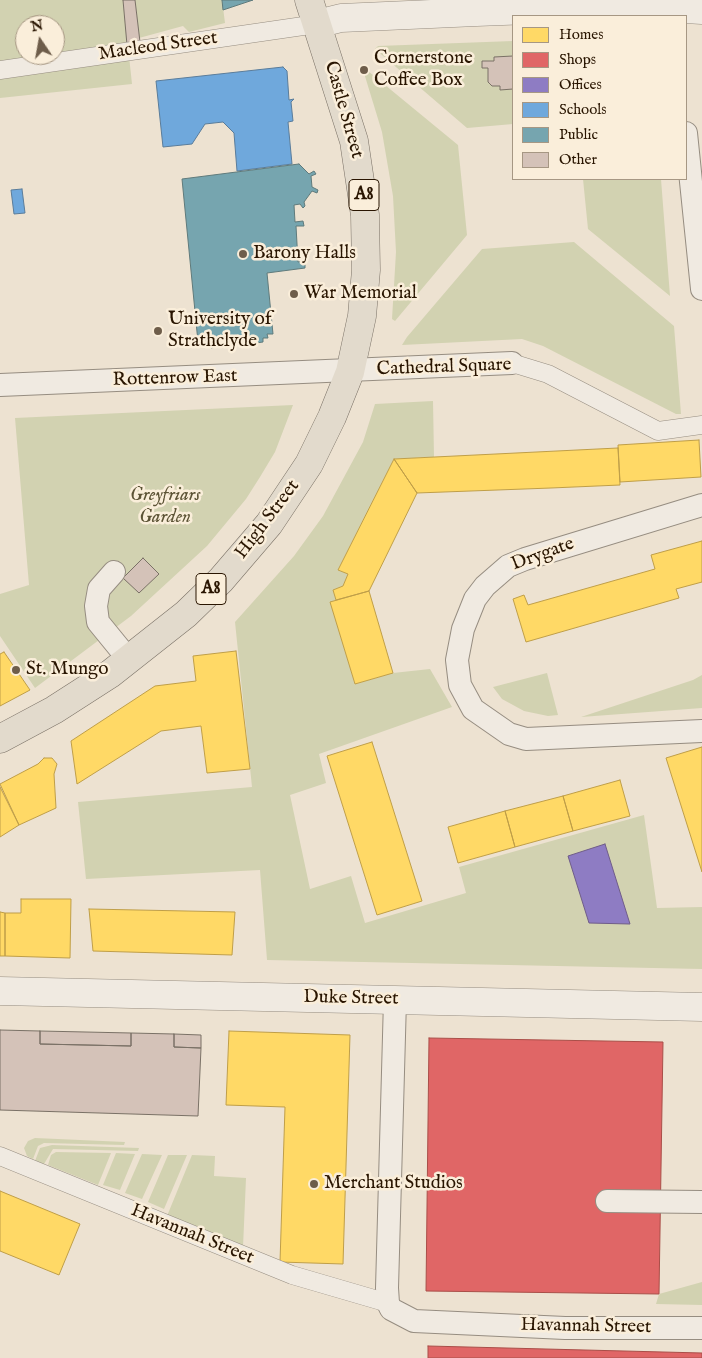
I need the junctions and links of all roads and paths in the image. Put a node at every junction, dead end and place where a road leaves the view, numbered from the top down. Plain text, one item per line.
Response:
1 (418, 7) edge
2 (702, 10) edge
3 (313, 12) edge
4 (673, 12) edge
5 (0, 70) edge
6 (687, 143) edge
7 (702, 289) edge
8 (512, 363) joint
9 (350, 372) junction
10 (0, 385) edge
11 (702, 425) edge
12 (702, 505) edge
13 (114, 572) dead end
14 (129, 660) junction
15 (702, 731) edge
16 (0, 739) edge
17 (0, 991) edge
18 (395, 1000) junction
19 (702, 1007) edge
20 (0, 1156) edge
21 (606, 1201) dead end
22 (702, 1202) edge
23 (388, 1303) junction
24 (702, 1328) edge

1 - 3 street
1 - 4 street
2 - 4 street
3 - 5 street, Macleod Street
3 - 9 main road, Castle Street / A8
6 - 7 street
8 - 9 street, Cathedral Square
8 - 11 street, Cathedral Square
9 - 10 street, Rottenrow East
9 - 14 main road, High Street / A8
12 - 15 street, Drygate
13 - 14 street
14 - 16 main road, High Street / A8
17 - 18 street, Duke Street
18 - 19 street, Duke Street
18 - 23 street
20 - 23 street, Havannah Street
21 - 22 street
23 - 24 street, Havannah Street

